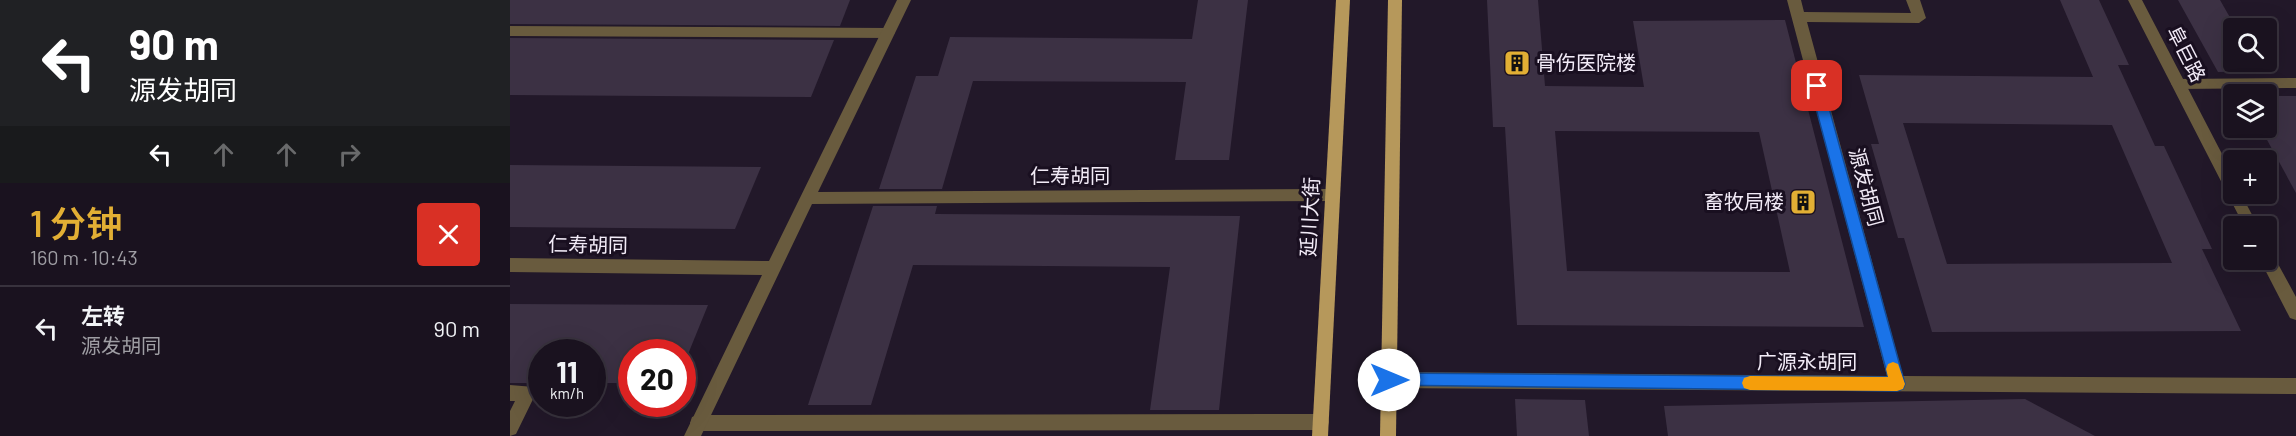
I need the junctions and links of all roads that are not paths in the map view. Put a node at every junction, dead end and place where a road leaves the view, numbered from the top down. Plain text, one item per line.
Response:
1 (904, 0) edge
2 (1342, 0) edge
3 (1395, 0) edge
4 (1794, 0) edge
5 (1913, 0) edge
6 (2135, 0) edge
7 (1798, 17) junction
8 (510, 31) edge
9 (888, 33) junction
10 (2296, 83) edge
11 (2178, 84) junction
12 (2223, 172) edge
13 (1332, 195) junction
14 (808, 198) junction
15 (510, 266) edge
16 (774, 268) junction
17 (2273, 270) edge
18 (2296, 313) edge
19 (1389, 380) junction
20 (1897, 384) junction
21 (2296, 386) edge
22 (510, 393) edge
23 (510, 428) edge
24 (872, 429) edge
25 (1321, 429) edge
26 (695, 430) edge
27 (1388, 436) edge

1 - 9 street
2 - 13 main road, 延川大街
3 - 19 main road
4 - 7 street, 源发胡同
5 - 7 street
6 - 11 street, 阜巨路
7 - 20 street, 源发胡同
8 - 9 street
9 - 14 street
10 - 11 street
11 - 12 street, 阜巨路
13 - 14 street, 仁寿胡同
13 - 25 main road, 延川大街
14 - 16 street
15 - 16 street, 仁寿胡同
16 - 26 street
17 - 18 street
19 - 20 street, 广源永胡同
19 - 27 main road
20 - 21 street, 广源永胡同
22 - 23 street
24 - 25 street
24 - 26 street

